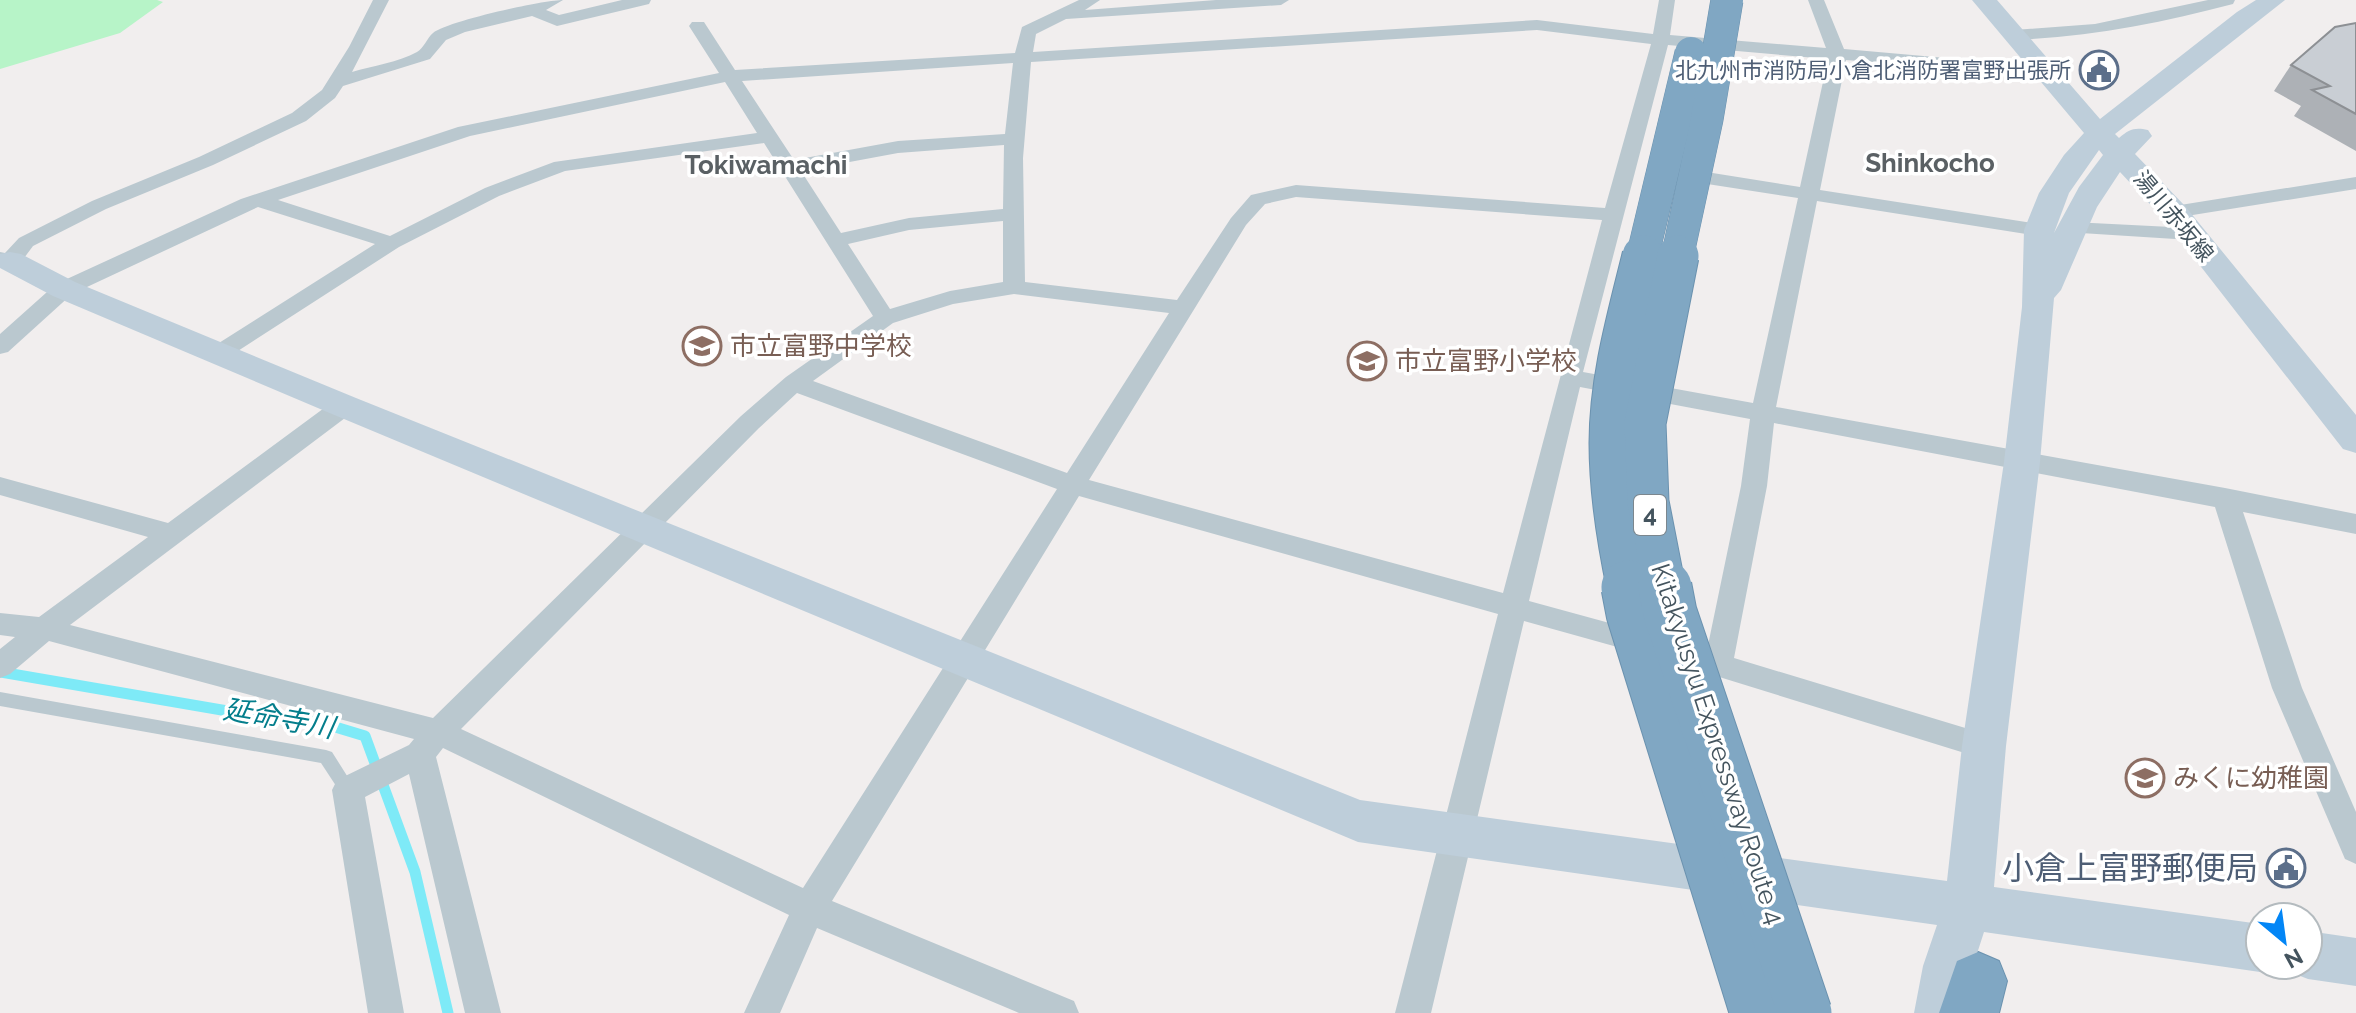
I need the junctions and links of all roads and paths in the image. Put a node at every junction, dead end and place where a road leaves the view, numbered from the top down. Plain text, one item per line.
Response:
1 (381, 0) edge
2 (555, 0) edge
3 (643, 0) edge
4 (1092, 0) edge
5 (1281, 0) edge
6 (1667, 0) edge
7 (1702, 0) edge
8 (1727, 0) edge
9 (1816, 0) edge
10 (1984, 0) edge
11 (2273, 0) edge
12 (2290, 0) edge
13 (2230, 7) edge
14 (532, 10) junction
15 (1056, 17) junction
16 (698, 26) dead end
17 (2014, 35) junction
18 (1661, 38) junction
19 (1838, 55) junction
20 (1021, 58) junction
21 (2043, 71) junction
22 (730, 76) junction
23 (337, 82) junction
24 (769, 137) junction
25 (1015, 139) junction
26 (2109, 143) junction
27 (1627, 166) junction
28 (788, 167) junction
29 (2356, 183) edge
30 (1809, 194) junction
31 (258, 200) junction
32 (1014, 214) junction
33 (1615, 215) junction
34 (2182, 223) junction
35 (2072, 228) junction
36 (2039, 230) junction
37 (836, 241) junction
38 (392, 243) junction
39 (5, 259) edge
40 (1014, 287) junction
41 (64, 289) junction
42 (2038, 307) junction
43 (1183, 308) junction
44 (885, 318) junction
45 (0, 347) edge
46 (219, 353) junction
47 (1570, 377) junction
48 (794, 383) junction
49 (344, 406) junction
50 (1763, 412) junction
51 (2356, 440) edge
52 (2022, 462) junction
53 (1072, 485) junction
54 (0, 486) edge
55 (2225, 497) junction
56 (2356, 524) edge
57 (643, 527) junction
58 (171, 534) junction
59 (1514, 605) junction
60 (0, 624) edge
61 (44, 629) junction
62 (963, 658) junction
63 (1718, 665) junction
64 (0, 666) edge
65 (0, 699) edge
66 (429, 743) junction
67 (1984, 746) junction
68 (348, 790) junction
69 (1457, 835) junction
70 (2356, 849) edge
71 (1742, 874) junction
72 (809, 908) junction
73 (1968, 908) junction
74 (2244, 946) edge
75 (2324, 957) edge
76 (2356, 962) edge
77 (1967, 1005) edge
78 (386, 1013) edge
79 (483, 1013) edge
80 (762, 1013) edge
81 (1061, 1013) edge
82 (1413, 1013) edge
83 (1757, 1013) edge
84 (1782, 1013) edge
85 (1805, 1013) edge

1 - 23 street
2 - 14 street
3 - 14 street
4 - 15 street
5 - 15 street
6 - 18 street
7 - 83 highway, Kitakyusyu Expressway Route 4 / 4, bridge
8 - 85 highway, Kitakyusyu Expressway Route 4 / 4, bridge
9 - 19 street
10 - 17 street, 湯川赤坂線
11 - 13 street
12 - 26 street
13 - 17 street
13 - 26 street
14 - 23 street
15 - 20 street
16 - 22 street
17 - 21 street, 湯川赤坂線
18 - 19 street
18 - 20 street
18 - 27 street
19 - 21 street
19 - 30 street
20 - 22 street
20 - 25 street
21 - 26 street, 湯川赤坂線
22 - 24 street
22 - 31 street
23 - 39 street
24 - 28 street
24 - 38 street
25 - 28 street
25 - 32 street
26 - 34 street, 湯川赤坂線
26 - 35 street
26 - 36 street
27 - 30 street
27 - 33 street
28 - 37 street
29 - 34 street
30 - 36 street
30 - 50 street
31 - 38 street
31 - 41 street
32 - 37 street
32 - 40 street
33 - 43 street
33 - 47 street
34 - 35 street
34 - 51 street, 湯川赤坂線
35 - 42 street
36 - 42 street
37 - 44 street
38 - 46 street
39 - 41 street
40 - 43 street
40 - 44 street
41 - 45 street
41 - 46 street
42 - 52 street
43 - 53 street
44 - 48 street
46 - 49 street
47 - 50 street
47 - 59 street
48 - 53 street
48 - 57 street
49 - 57 street
49 - 58 street
50 - 52 street
50 - 63 street
52 - 55 street
52 - 67 street
53 - 59 street
53 - 62 street
54 - 58 street
55 - 56 street
55 - 70 street
57 - 62 street
57 - 66 street
58 - 61 street
59 - 63 street
59 - 69 street
60 - 61 street
61 - 64 street
61 - 66 street
62 - 69 street
62 - 72 street
63 - 67 street
65 - 68 lane
66 - 68 street
66 - 72 street
66 - 79 street
67 - 73 street
68 - 78 street
69 - 71 street
69 - 82 street
71 - 73 street
71 - 84 street
72 - 80 street
72 - 81 street
73 - 74 street
73 - 77 street
75 - 76 street

